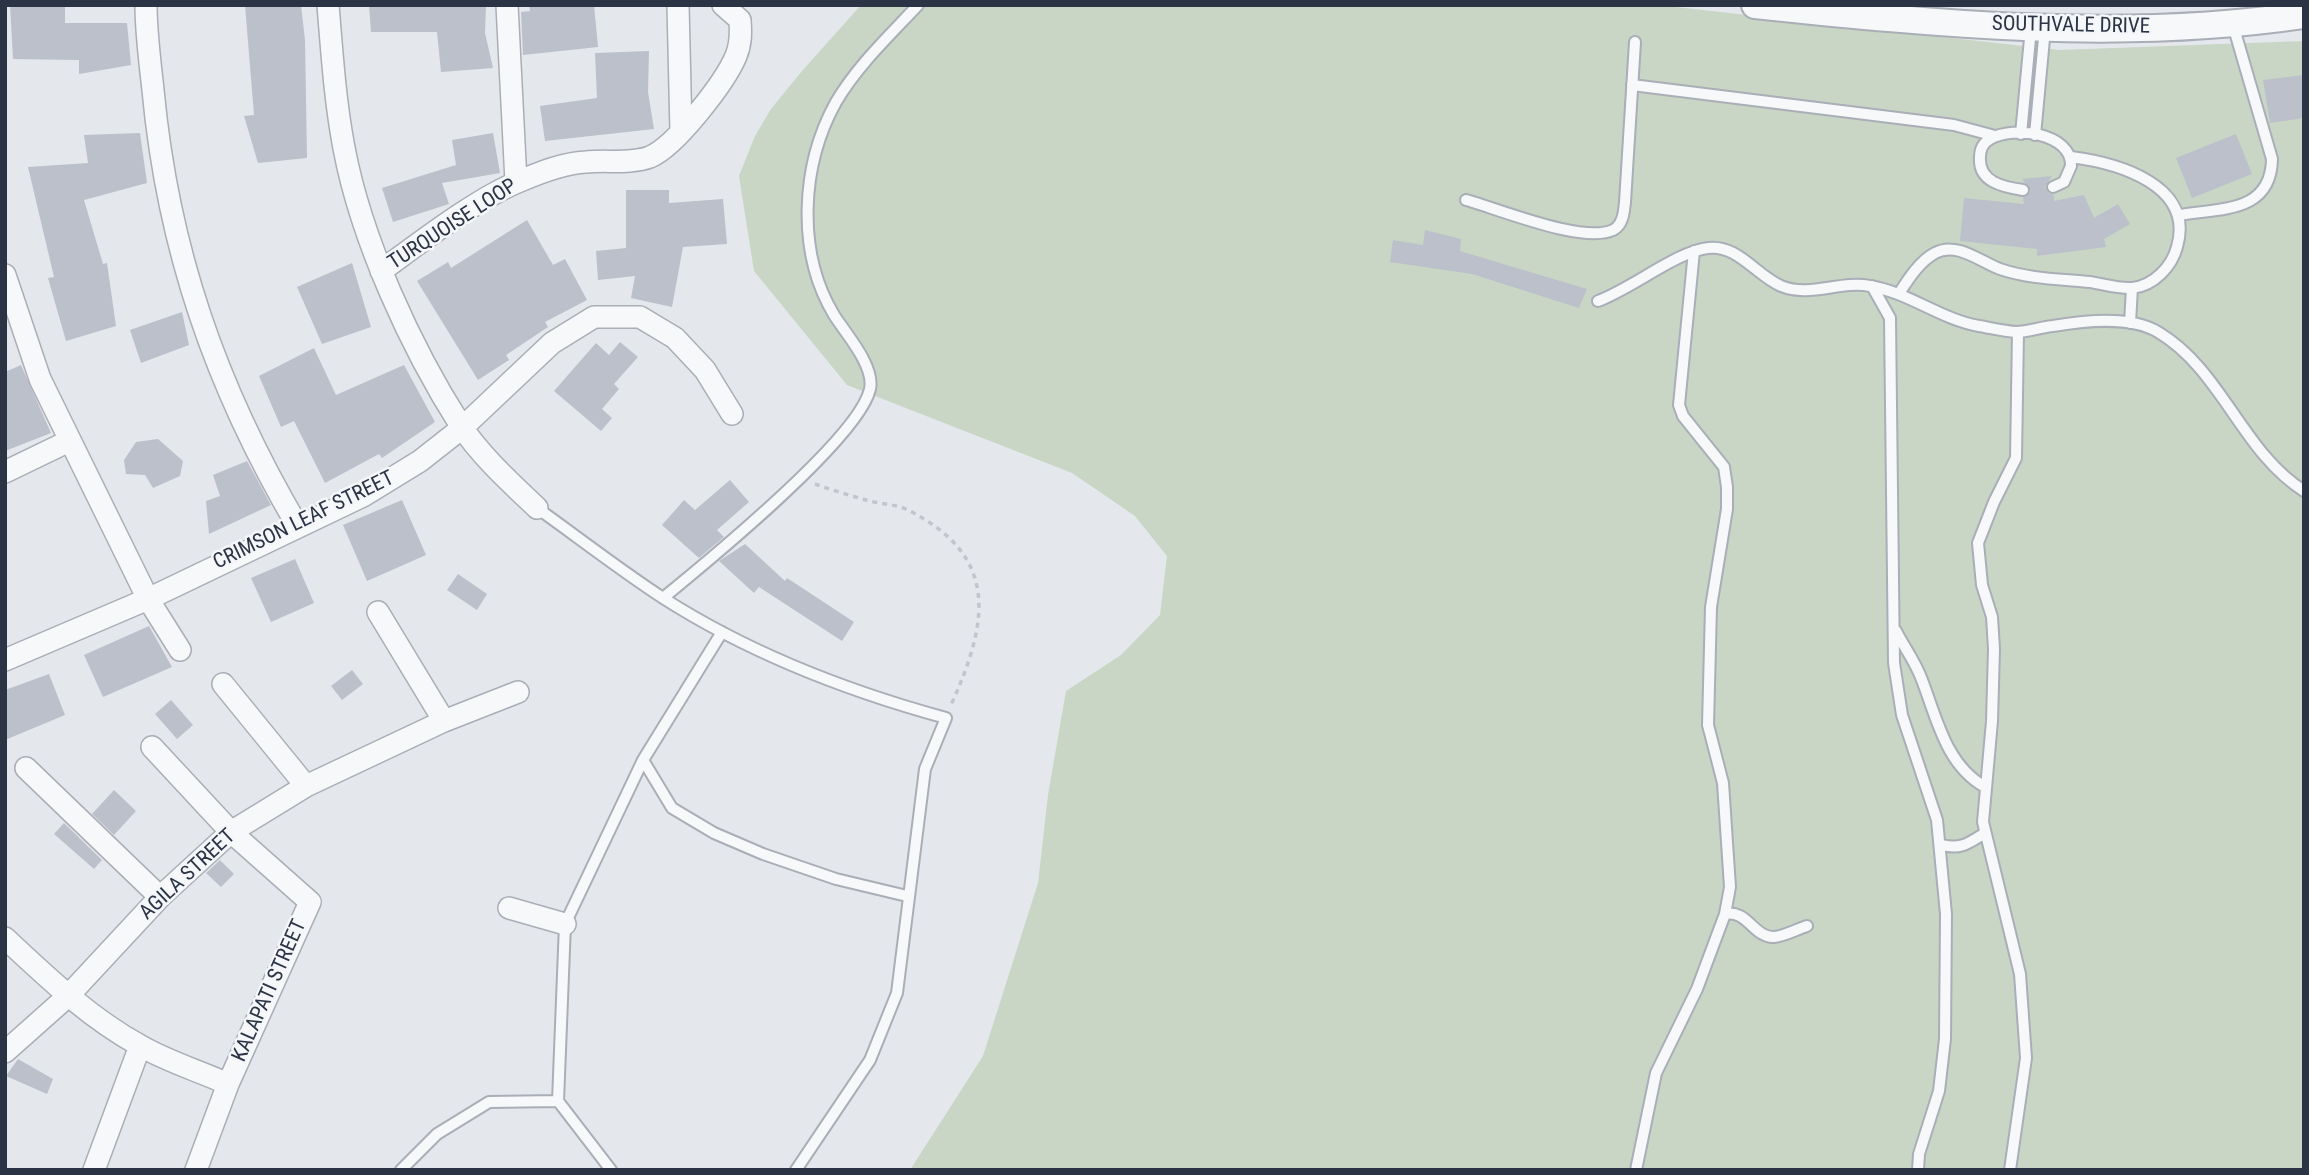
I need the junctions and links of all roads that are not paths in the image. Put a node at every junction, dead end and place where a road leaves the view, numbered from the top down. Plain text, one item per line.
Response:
1 (146, 5) edge
2 (328, 5) edge
3 (507, 5) edge
4 (678, 5) edge
5 (723, 5) edge
6 (918, 5) edge
7 (1755, 5) edge
8 (2304, 15) edge
9 (2233, 24) junction
10 (2038, 28) junction
11 (1635, 41) dead end
12 (1632, 85) junction
13 (681, 132) junction
14 (2021, 134) junction
15 (2035, 135) junction
16 (1995, 136) junction
17 (2071, 157) junction
18 (516, 182) junction
19 (2053, 187) dead end
20 (2023, 190) dead end
21 (1466, 200) dead end
22 (2180, 215) junction
23 (1694, 251) junction
24 (381, 271) junction
25 (5, 278) edge
26 (1872, 286) junction
27 (2132, 288) junction
28 (1900, 292) junction
29 (1598, 301) dead end
30 (2130, 323) junction
31 (2018, 332) junction
32 (732, 414) dead end
33 (462, 428) junction
34 (69, 441) junction
35 (5, 472) edge
36 (2304, 491) edge
37 (537, 508) joint
38 (297, 525) junction
39 (663, 598) junction
40 (148, 599) junction
41 (378, 612) dead end
42 (1894, 629) junction
43 (722, 632) junction
44 (180, 650) dead end
45 (5, 660) edge
46 (223, 684) dead end
47 (518, 692) dead end
48 (444, 721) junction
49 (152, 747) dead end
50 (643, 761) junction
51 (26, 768) dead end
52 (306, 786) junction
53 (1985, 787) junction
54 (230, 832) junction
55 (1985, 832) junction
56 (1942, 845) junction
57 (907, 896) junction
58 (160, 897) junction
59 (509, 908) dead end
60 (1725, 915) junction
61 (565, 924) junction
62 (1807, 926) dead end
63 (5, 938) edge
64 (68, 996) junction
65 (140, 1046) junction
66 (5, 1052) edge
67 (228, 1084) junction
68 (558, 1101) junction
69 (94, 1170) edge
70 (196, 1170) edge
71 (401, 1170) edge
72 (611, 1170) edge
73 (796, 1170) edge
74 (1636, 1170) edge
75 (1917, 1170) edge
76 (2010, 1170) edge

1 - 38 street
2 - 24 street
3 - 18 street
4 - 13 street
5 - 13 street, TURQUOISE LOOP
6 - 39 lane
7 - 10 street, SOUTHVALE DRIVE
8 - 9 street, SOUTHVALE DRIVE
9 - 10 street, SOUTHVALE DRIVE
9 - 22 lane
10 - 14 lane
10 - 15 lane
11 - 12 lane
12 - 16 lane
12 - 21 lane
13 - 18 street, TURQUOISE LOOP
14 - 15 lane
14 - 16 lane
15 - 17 lane
16 - 20 lane
17 - 19 lane
17 - 22 lane
18 - 24 street, TURQUOISE LOOP
22 - 27 lane
23 - 26 lane
23 - 29 lane
23 - 60 lane
24 - 33 street
25 - 34 street
26 - 28 lane
26 - 42 lane
27 - 28 lane
27 - 30 lane
28 - 31 lane
30 - 31 lane
30 - 36 lane
31 - 53 lane
32 - 33 street, CRIMSON LEAF STREET
33 - 37 street
33 - 38 street, CRIMSON LEAF STREET
34 - 35 street
34 - 40 street
37 - 39 lane
38 - 40 street, CRIMSON LEAF STREET
39 - 43 lane
40 - 44 street
40 - 45 street, CRIMSON LEAF STREET
41 - 48 street
42 - 53 lane
42 - 56 lane
43 - 50 lane
43 - 57 lane
46 - 52 street
47 - 48 street, AGILA STREET
48 - 52 street, AGILA STREET
49 - 54 street, KALAPATI STREET
50 - 57 lane
50 - 61 lane
51 - 58 street
52 - 54 street, AGILA STREET
53 - 55 lane
54 - 58 street, AGILA STREET
54 - 67 street, KALAPATI STREET
55 - 56 lane
55 - 76 lane
56 - 75 lane
57 - 73 lane
58 - 64 street, AGILA STREET
59 - 61 street
60 - 62 lane
60 - 74 lane
61 - 68 lane
63 - 64 street
64 - 65 street
64 - 66 street, AGILA STREET
65 - 67 street
65 - 69 street
67 - 70 street, KALAPATI STREET
68 - 71 lane
68 - 72 lane

